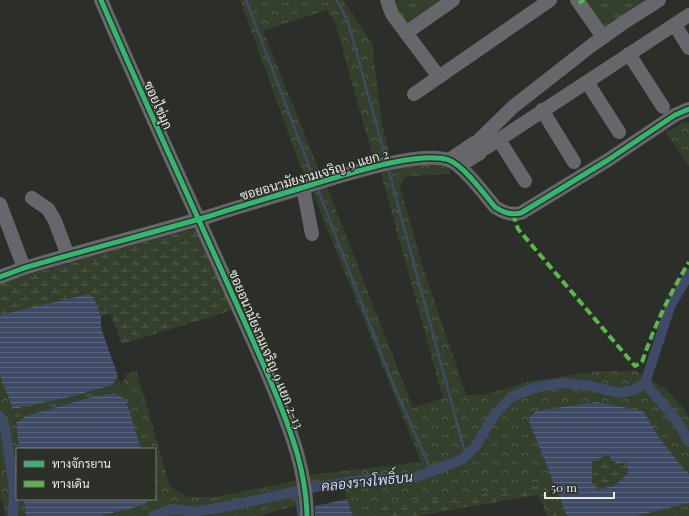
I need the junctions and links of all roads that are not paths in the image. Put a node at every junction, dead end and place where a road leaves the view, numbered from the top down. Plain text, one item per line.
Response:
1 (101, 0) edge
2 (387, 0) edge
3 (452, 0) edge
4 (550, 0) edge
5 (577, 0) edge
6 (659, 0) edge
7 (689, 15) edge
8 (675, 25) junction
9 (406, 33) junction
10 (603, 37) junction
11 (689, 48) edge
12 (629, 54) junction
13 (439, 77) junction
14 (587, 82) junction
15 (414, 94) dead end
16 (663, 107) dead end
17 (689, 109) edge
18 (542, 110) junction
19 (619, 132) dead end
20 (485, 143) junction
21 (574, 162) dead end
22 (454, 163) junction
23 (525, 181) dead end
24 (313, 184) junction
25 (32, 198) dead end
26 (0, 204) edge
27 (198, 219) junction
28 (312, 234) dead end
29 (68, 256) junction
30 (24, 268) junction
31 (0, 277) edge
32 (308, 516) edge

1 - 27 street, ซอยไข่มุก
2 - 9 street
3 - 9 street
4 - 13 street
5 - 10 street
6 - 10 street
7 - 8 street
8 - 11 street
8 - 12 street
9 - 13 street
10 - 20 street
12 - 14 street
12 - 16 street
13 - 15 street
14 - 18 street
14 - 19 street
17 - 22 street
18 - 20 street
18 - 21 street
20 - 22 street
20 - 23 street
22 - 24 street, ซอยอนามัยงามเจริญ 9 แยก 2
24 - 27 street, ซอยอนามัยงามเจริญ 9 แยก 2
24 - 28 street
25 - 29 street
26 - 30 street
27 - 29 street, ซอยอนามัยงามเจริญ 9 แยก 2
27 - 32 street, ซอยอนามัยงามเจริญ 9 แยก 2-13
29 - 30 street, ซอยอนามัยงามเจริญ 9 แยก 2
30 - 31 street, ซอยอนามัยงามเจริญ 9 แยก 2

